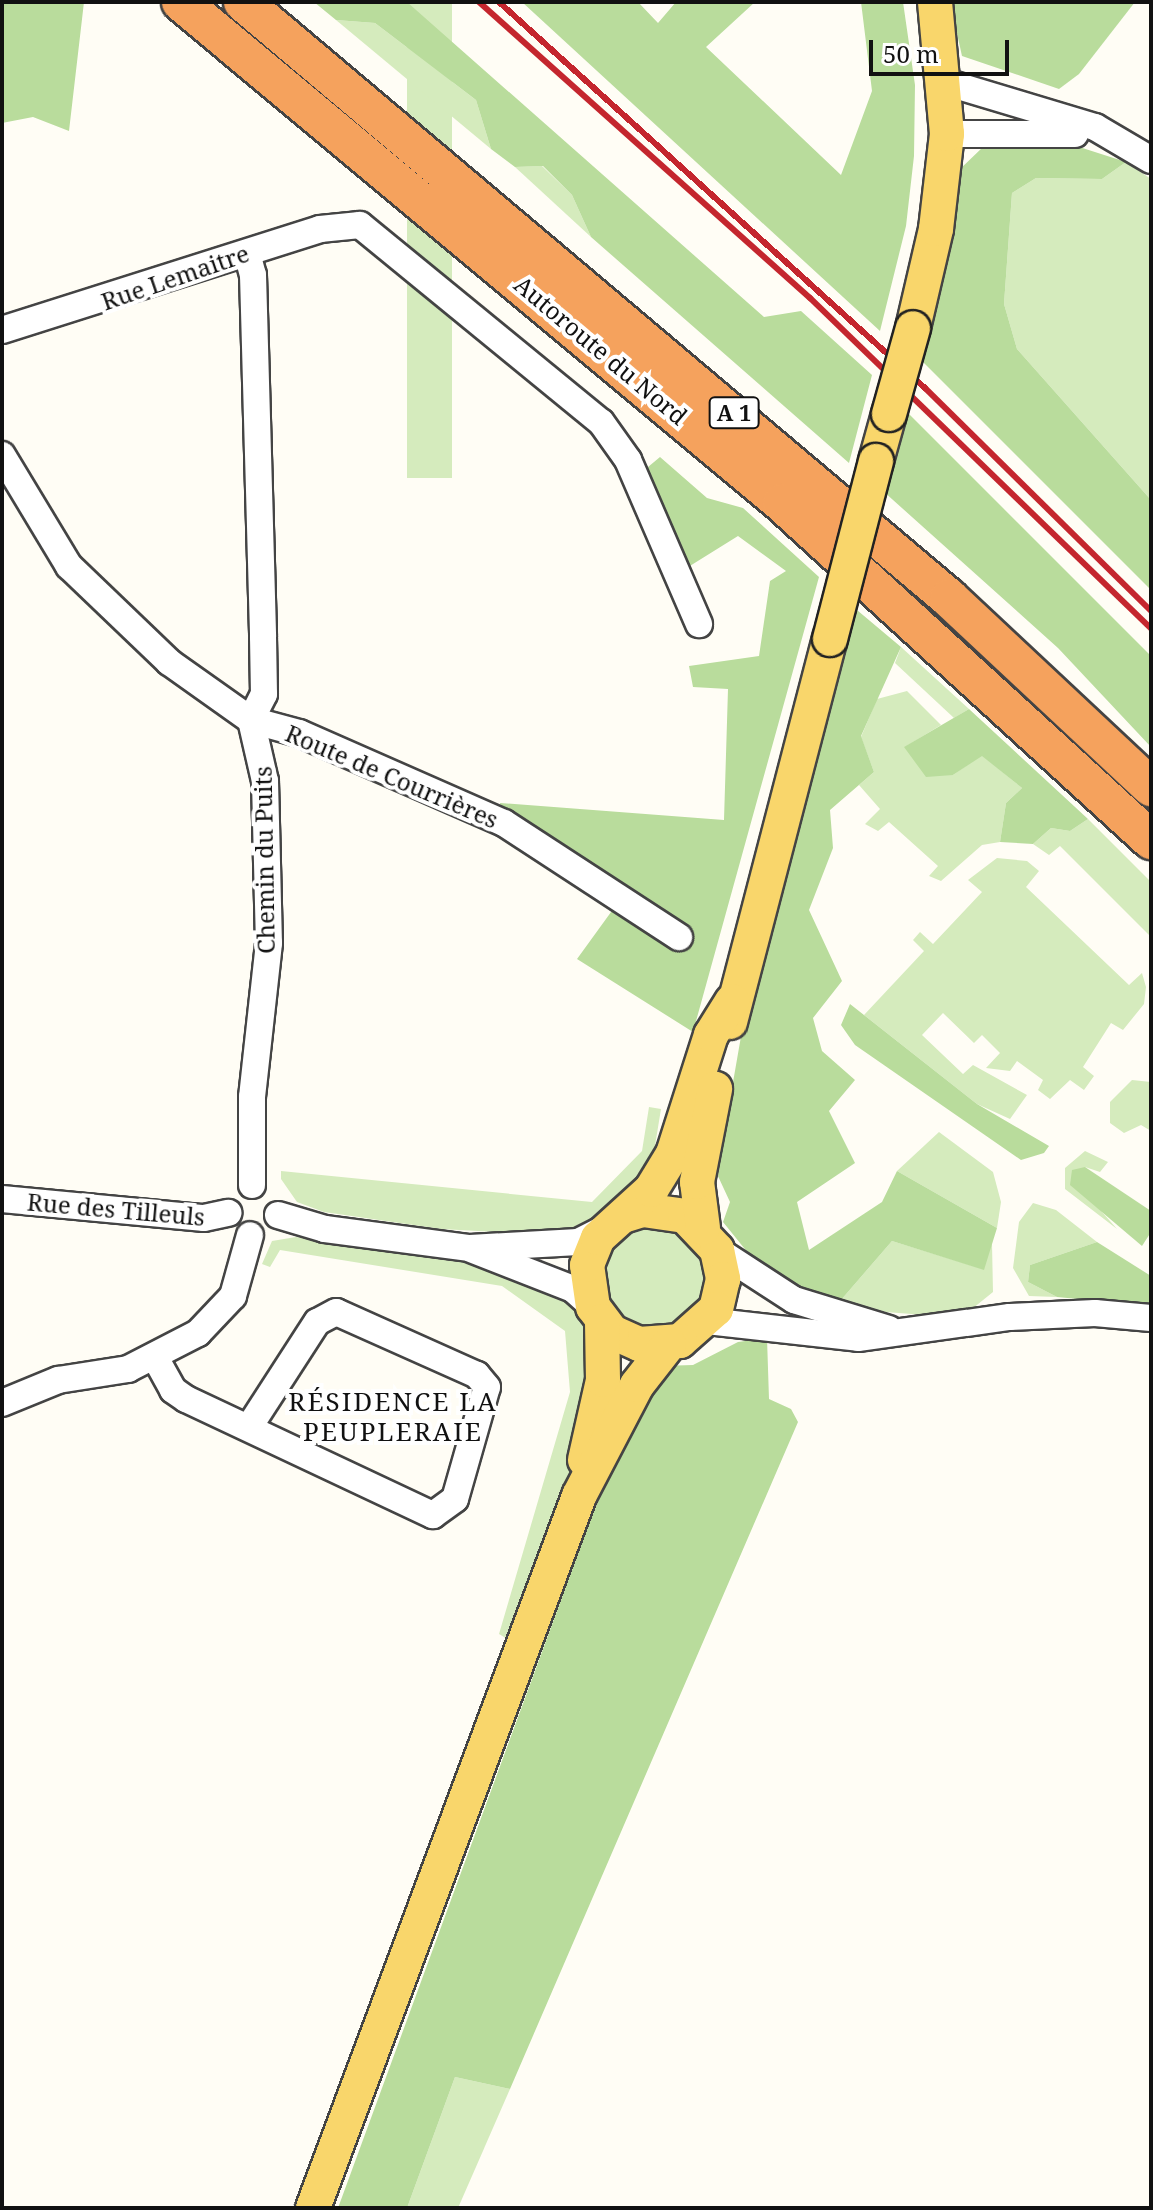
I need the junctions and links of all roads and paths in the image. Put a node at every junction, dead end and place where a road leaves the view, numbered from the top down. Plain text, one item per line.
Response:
1 (155, 2) edge
2 (181, 2) edge
3 (243, 2) edge
4 (258, 2) edge
5 (935, 2) edge
6 (334, 79) junction
7 (945, 82) junction
8 (947, 134) junction
9 (1108, 135) junction
10 (1151, 160) edge
11 (247, 253) junction
12 (568, 324) junction
13 (2, 330) edge
14 (2, 455) edge
15 (699, 624) dead end
16 (251, 720) junction
17 (1151, 787) edge
18 (1151, 840) edge
19 (679, 937) dead end
20 (732, 1001) junction
21 (252, 1185) junction
22 (2, 1199) edge
23 (228, 1213) junction
24 (278, 1215) junction
25 (615, 1222) junction
26 (250, 1235) junction
27 (710, 1239) junction
28 (470, 1248) junction
29 (597, 1314) junction
30 (1151, 1318) edge
31 (707, 1321) junction
32 (897, 1331) junction
33 (669, 1344) junction
34 (156, 1359) junction
35 (2, 1403) edge
36 (249, 1427) junction
37 (579, 1496) junction
38 (313, 2208) edge

1 - 12 highway
2 - 12 highway, Autoroute du Nord / A 1
3 - 6 highway, Autoroute du Nord / A 1
4 - 6 highway
5 - 7 main road
6 - 17 highway, Autoroute du Nord / A 1
7 - 8 main road
7 - 9 street
8 - 9 street
8 - 20 main road, bridge
9 - 10 street
11 - 13 street, Rue Lemaitre
11 - 15 street, Rue Lemaitre
11 - 16 street
12 - 18 highway, Autoroute du Nord / A 1
14 - 16 street, Route de Courrières
16 - 19 street, Route de Courrières
16 - 21 street, Chemin du Puits
20 - 25 main road
20 - 27 main road
21 - 23 street
21 - 24 street
22 - 23 street, Rue des Tilleuls
23 - 26 street
24 - 26 street
24 - 28 street
25 - 27 main road
25 - 28 street
25 - 29 main road
26 - 34 street
27 - 31 main road
27 - 32 street
28 - 29 street
29 - 33 main road
29 - 37 main road
30 - 32 street
31 - 32 street
31 - 33 main road
33 - 37 main road
34 - 35 street
34 - 36 street
36 - 36 street
37 - 38 main road

